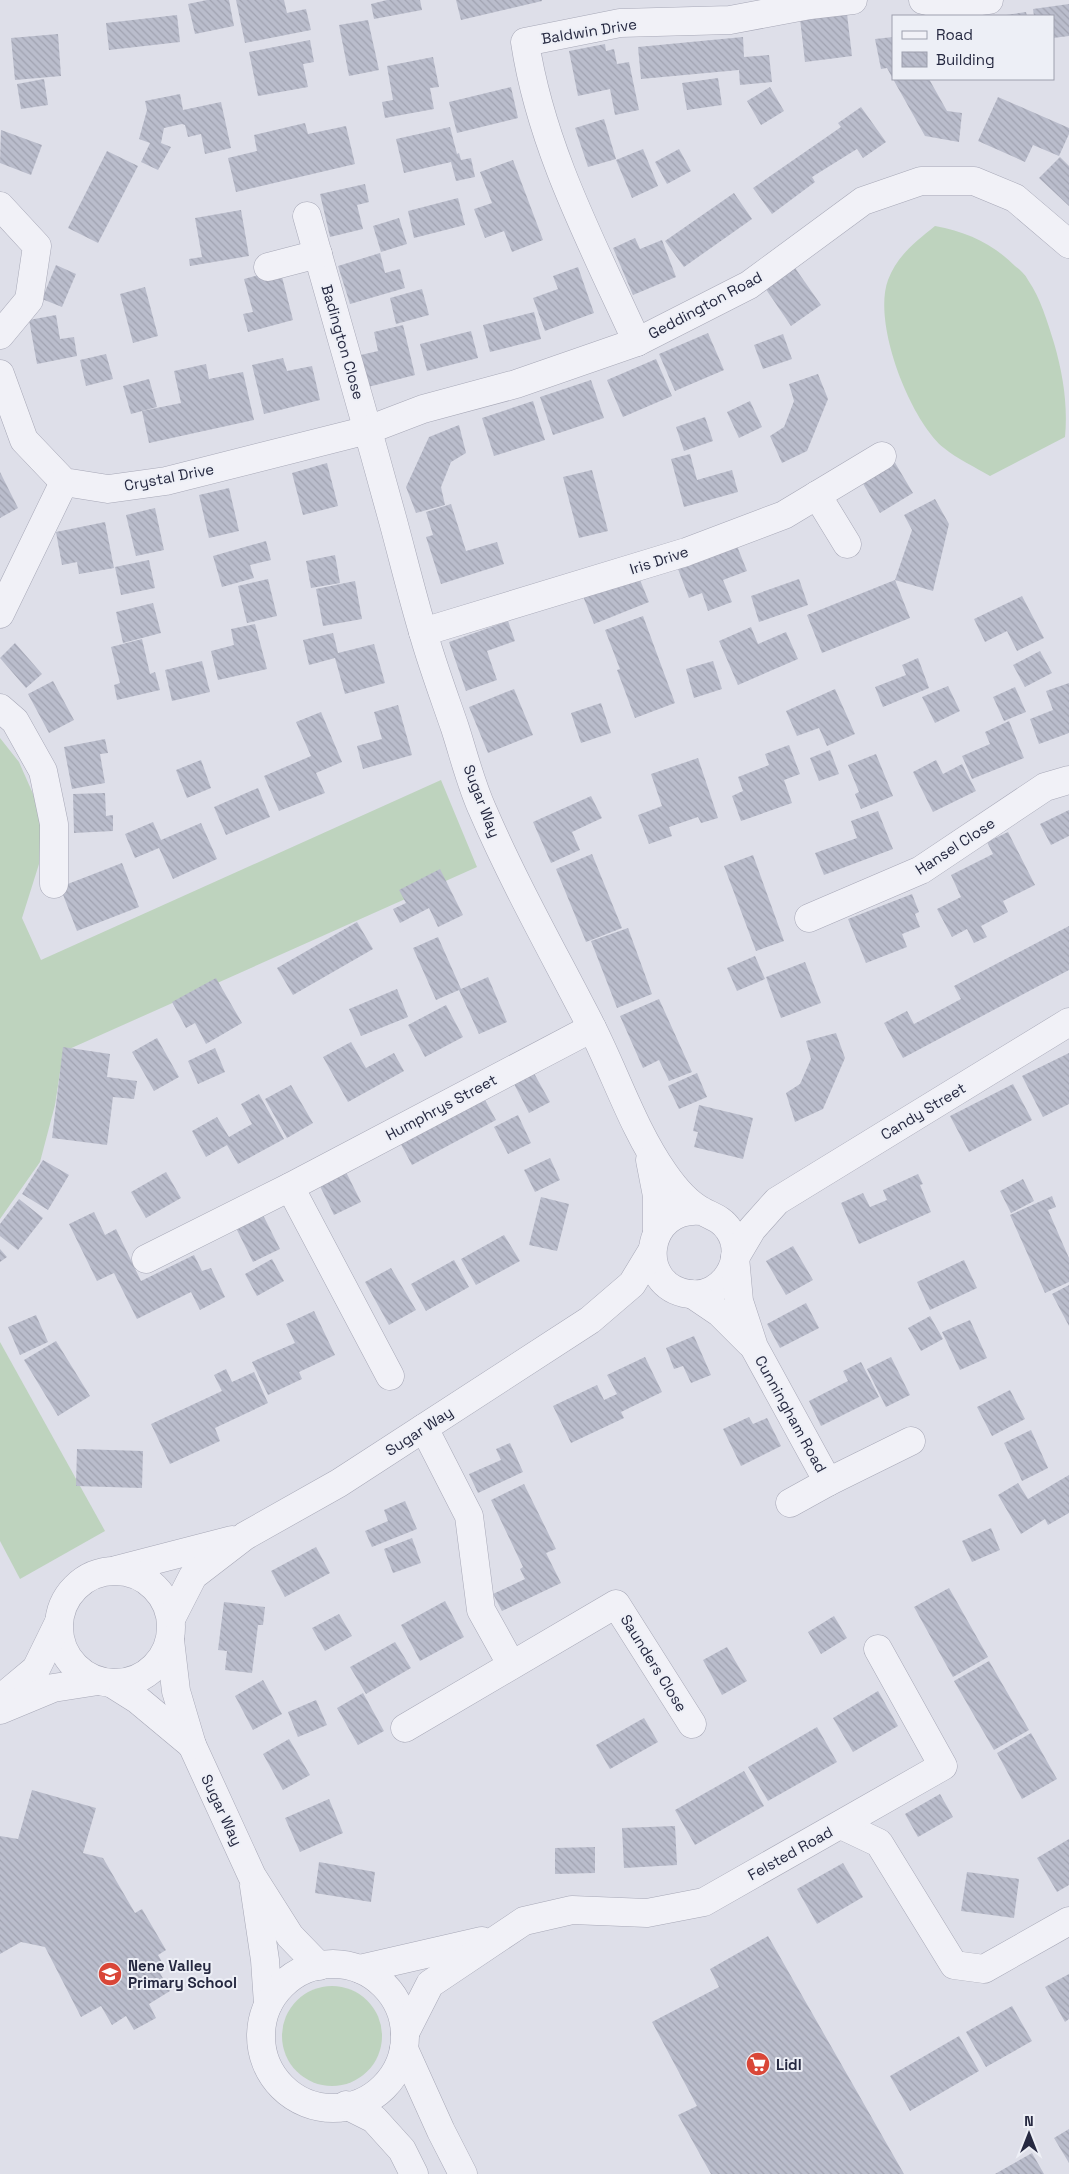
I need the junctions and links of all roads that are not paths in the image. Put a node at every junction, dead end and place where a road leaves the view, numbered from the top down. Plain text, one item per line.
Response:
1 (854, 0) edge
2 (923, 0) edge
3 (989, 0) edge
4 (0, 206) edge
5 (307, 216) dead end
6 (1069, 244) edge
7 (318, 254) junction
8 (268, 267) dead end
9 (0, 335) edge
10 (637, 342) junction
11 (0, 374) edge
12 (368, 430) junction
13 (882, 456) dead end
14 (64, 482) junction
15 (817, 495) junction
16 (847, 544) dead end
17 (0, 614) edge
18 (423, 632) junction
19 (0, 708) edge
20 (1069, 780) edge
21 (54, 884) dead end
22 (809, 918) dead end
23 (1069, 1022) edge
24 (592, 1028) junction
25 (649, 1152) junction
26 (290, 1187) junction
27 (777, 1200) junction
28 (704, 1212) junction
29 (654, 1242) junction
30 (736, 1256) junction
31 (146, 1259) dead end
32 (689, 1294) junction
33 (590, 1320) junction
34 (754, 1347) junction
35 (390, 1376) dead end
36 (424, 1428) junction
37 (911, 1441) dead end
38 (828, 1482) junction
39 (790, 1503) dead end
40 (245, 1536) junction
41 (114, 1571) junction
42 (59, 1622) junction
43 (170, 1630) junction
44 (878, 1649) dead end
45 (511, 1664) junction
46 (104, 1682) junction
47 (0, 1700) edge
48 (0, 1710) edge
49 (692, 1724) dead end
50 (405, 1728) dead end
51 (192, 1745) junction
52 (841, 1824) junction
53 (252, 1876) junction
54 (1069, 1921) edge
55 (498, 1937) junction
56 (318, 1966) junction
57 (360, 1969) junction
58 (268, 2004) junction
59 (405, 2041) junction
60 (346, 2105) junction
61 (414, 2174) edge
62 (463, 2174) edge

1 - 10 street, Baldwin Drive
2 - 3 street
4 - 9 street
5 - 7 street, Badington Close
6 - 10 street, Geddington Road
7 - 8 street
7 - 12 street, Badington Close
10 - 12 street, Geddington Road
11 - 14 street
12 - 14 street, Crystal Drive
12 - 18 street, Sugar Way
13 - 15 street, Iris Drive
14 - 17 street
15 - 16 street
15 - 18 street, Iris Drive
18 - 24 street, Sugar Way
19 - 21 street
20 - 22 street, Hansel Close
23 - 27 street, Candy Street
24 - 25 street, Sugar Way
24 - 26 street, Humphrys Street
25 - 28 street, Sugar Way
25 - 29 street, Sugar Way
26 - 31 street, Humphrys Street
26 - 35 street
27 - 28 street, Candy Street
27 - 30 street, Candy Street
28 - 29 street
28 - 30 street
29 - 32 street
29 - 33 street, Sugar Way
30 - 32 street
30 - 34 street, Cunningham Road
32 - 33 street, Sugar Way
32 - 34 street, Cunningham Road
33 - 36 street, Sugar Way
34 - 38 street, Cunningham Road
36 - 40 street, Sugar Way
36 - 45 street
37 - 38 street, Cunningham Road
38 - 39 street, Cunningham Road
40 - 41 street, Sugar Way
40 - 43 street, Sugar Way
41 - 42 street
41 - 43 street
42 - 46 street
42 - 47 street
43 - 46 street
43 - 51 street, Sugar Way
44 - 52 street
45 - 49 street, Saunders Close
45 - 50 street, Saunders Close
46 - 48 street
46 - 51 street, Sugar Way
51 - 53 street, Sugar Way
52 - 54 street, Felsted Road
52 - 55 street, Felsted Road
53 - 56 street, Sugar Way
53 - 58 street, Sugar Way
55 - 57 street
55 - 59 street, Felsted Road
56 - 57 street
56 - 58 street
57 - 59 street
58 - 60 street
59 - 60 street
59 - 62 street
60 - 61 street

